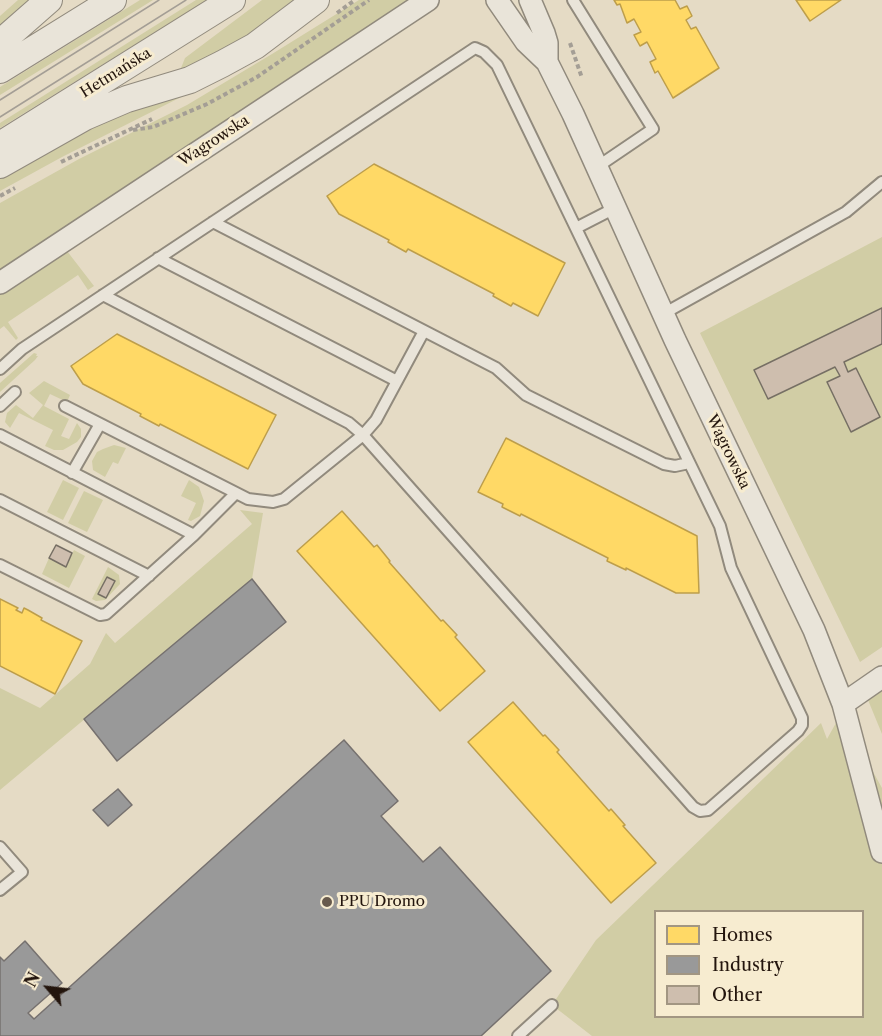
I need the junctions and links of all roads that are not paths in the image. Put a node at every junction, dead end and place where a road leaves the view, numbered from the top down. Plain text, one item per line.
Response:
1 (49, 0) edge
2 (113, 0) edge
3 (232, 0) edge
4 (316, 0) edge
5 (428, 0) edge
6 (497, 0) edge
7 (530, 0) edge
8 (573, 0) edge
9 (0, 43) edge
10 (547, 62) junction
11 (0, 70) edge
12 (0, 145) edge
13 (0, 165) edge
14 (597, 167) junction
15 (882, 182) edge
16 (615, 208) junction
17 (213, 222) junction
18 (576, 228) junction
19 (158, 258) junction
20 (0, 283) edge
21 (103, 295) junction
22 (663, 314) junction
23 (424, 331) junction
24 (0, 369) edge
25 (397, 381) junction
26 (15, 392) dead end
27 (0, 406) edge
28 (65, 406) dead end
29 (100, 424) junction
30 (0, 435) edge
31 (363, 435) junction
32 (689, 463) junction
33 (72, 473) junction
34 (236, 493) junction
35 (0, 500) edge
36 (194, 535) junction
37 (0, 565) edge
38 (149, 576) junction
39 (882, 677) edge
40 (843, 704) junction
41 (881, 844) edge
42 (0, 847) edge
43 (0, 890) edge
44 (552, 1005) dead end
45 (518, 1036) edge

1 - 9 street
2 - 11 street
3 - 12 street, Hetmańska
4 - 13 street
5 - 20 street, Wagrowska
6 - 10 street, Wagrowska
7 - 10 street, Wagrowska
8 - 14 lane
10 - 14 street, Wagrowska
14 - 16 street, Wagrowska
15 - 22 lane
16 - 18 lane
16 - 22 street, Wagrowska
17 - 18 lane
17 - 19 lane
17 - 23 lane
18 - 32 lane
19 - 21 lane
19 - 25 lane
21 - 24 lane
21 - 31 lane
22 - 40 street, Wagrowska
23 - 25 lane
23 - 32 lane
25 - 31 lane
26 - 27 lane
28 - 29 lane
29 - 33 lane
29 - 34 lane
30 - 33 lane
31 - 32 lane
31 - 34 lane
33 - 36 lane
34 - 36 lane
35 - 38 lane
36 - 38 lane
37 - 38 lane
39 - 40 street
40 - 41 street, Wagrowska
42 - 43 lane
44 - 45 lane

